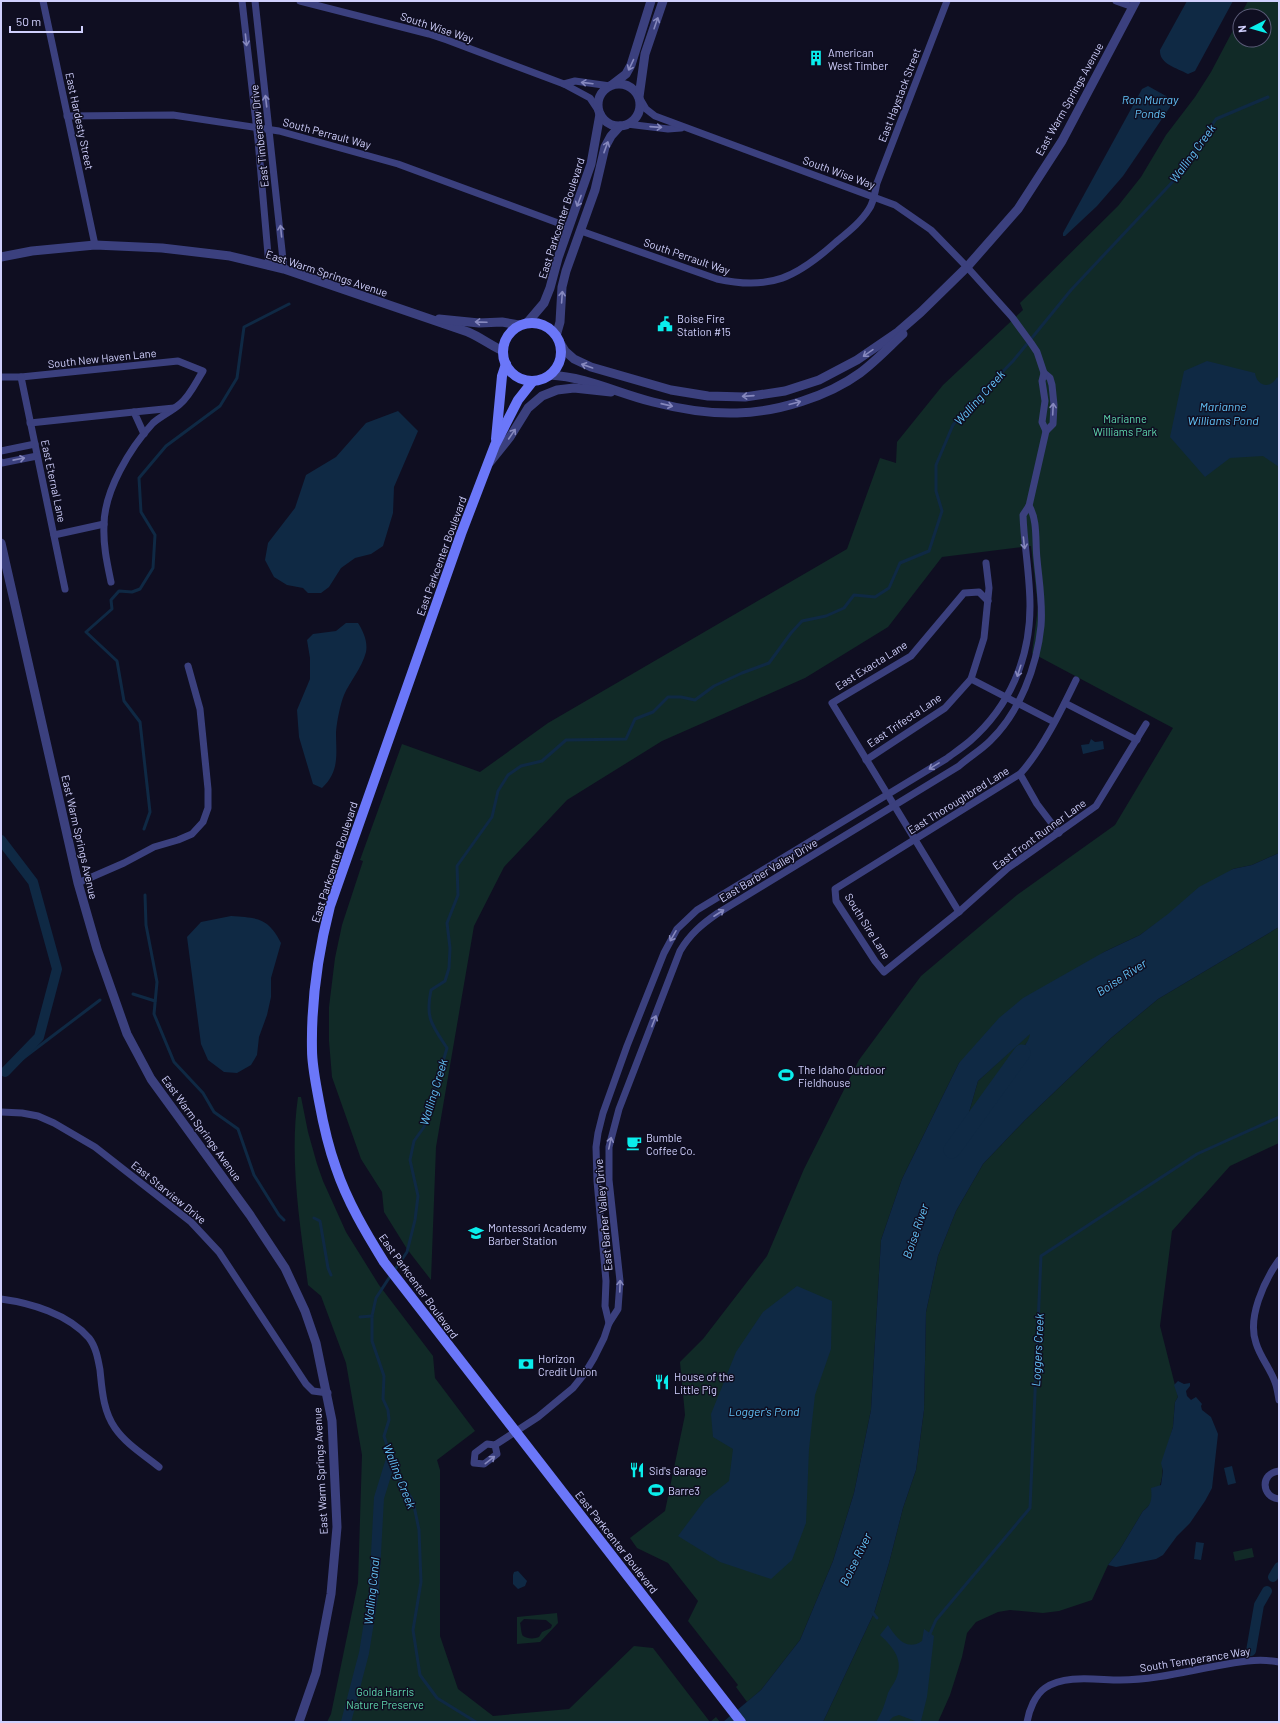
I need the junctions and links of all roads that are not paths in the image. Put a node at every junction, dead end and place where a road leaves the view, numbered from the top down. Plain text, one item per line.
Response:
1 (43, 1) edge
2 (242, 1) edge
3 (254, 1) edge
4 (300, 1) edge
5 (651, 1) edge
6 (663, 1) edge
7 (947, 1) edge
8 (1116, 1) edge
9 (1134, 4) edge
10 (564, 84) junction
11 (612, 85) junction
12 (639, 97) junction
13 (599, 112) junction
14 (68, 116) junction
15 (624, 125) junction
16 (256, 127) junction
17 (685, 128) junction
18 (270, 129) junction
19 (874, 197) junction
20 (569, 227) junction
21 (581, 231) junction
22 (95, 245) junction
23 (1, 257) edge
24 (269, 266) junction
25 (967, 267) junction
26 (284, 269) junction
27 (921, 312) junction
28 (430, 319) junction
29 (523, 324) junction
30 (558, 338) junction
31 (503, 351) junction
32 (506, 364) junction
33 (550, 375) junction
34 (1, 377) edge
35 (20, 377) junction
36 (533, 381) junction
37 (630, 395) junction
38 (176, 408) junction
39 (134, 412) junction
40 (30, 422) junction
41 (144, 434) junction
42 (35, 444) junction
43 (495, 445) junction
44 (1, 451) edge
45 (37, 456) junction
46 (1, 462) edge
47 (488, 465) junction
48 (1029, 506) junction
49 (104, 524) junction
50 (54, 535) junction
51 (1, 542) edge
52 (986, 563) dead end
53 (112, 582) dead end
54 (65, 589) dead end
55 (988, 601) junction
56 (188, 666) dead end
57 (971, 679) junction
58 (1076, 680) dead end
59 (1006, 697) junction
60 (1018, 703) junction
61 (1065, 703) junction
62 (1054, 722) junction
63 (1146, 724) dead end
64 (1137, 740) junction
65 (866, 760) junction
66 (1020, 774) junction
67 (887, 795) junction
68 (894, 806) junction
69 (1059, 833) junction
70 (915, 839) junction
71 (78, 883) junction
72 (835, 889) joint
73 (959, 912) junction
74 (884, 972) joint
75 (1, 1112) edge
76 (1279, 1260) edge
77 (1, 1299) edge
78 (609, 1323) junction
79 (328, 1393) junction
80 (1279, 1400) edge
81 (516, 1431) junction
82 (495, 1445) dead end
83 (159, 1466) dead end
84 (1279, 1470) edge
85 (1279, 1499) edge
86 (1279, 1662) edge
87 (299, 1722) edge
88 (742, 1722) edge
89 (1027, 1722) edge

1 - 14 street, East Hardesty Street
2 -> 16 street, East Timbersaw Drive
18 -> 3 street, East Timbersaw Drive
4 - 10 street, South Wise Way
5 -> 11 street
12 -> 6 street
7 - 19 street, East Haystack Street
8 - 9 street
9 - 25 street, East Warm Springs Avenue
11 -> 10 street, South Wise Way
10 - 13 street, South Wise Way
11 - 12 street
11 - 13 street
12 - 15 street
12 - 17 street, South Wise Way
13 - 15 street
13 -> 20 street, East Parkcenter Boulevard
14 - 16 street, South Perrault Way
14 - 22 street, East Hardesty Street
15 -> 17 street, South Wise Way
21 -> 15 street, East Parkcenter Boulevard
16 - 18 street, South Perrault Way
16 - 24 street, East Timbersaw Drive
17 - 19 street, South Wise Way
18 - 20 street, South Perrault Way
26 -> 18 street, East Timbersaw Drive
19 - 21 street, South Perrault Way
19 - 25 street, South Wise Way
20 - 29 street, East Parkcenter Boulevard
30 -> 21 street, East Parkcenter Boulevard
22 - 23 street, East Warm Springs Avenue
22 - 24 street, East Warm Springs Avenue
24 - 26 street, East Warm Springs Avenue
25 - 27 street, East Warm Springs Avenue
25 - 48 street, East Barber Valley Drive
26 - 28 street, East Warm Springs Avenue
27 -> 30 street, East Warm Springs Avenue
37 -> 27 street, East Warm Springs Avenue
29 -> 28 street, East Warm Springs Avenue
28 - 31 street, East Warm Springs Avenue
29 - 30 main road
29 - 31 main road
30 - 33 main road
31 - 32 main road
32 - 36 main road
32 - 43 main road, East Parkcenter Boulevard
33 - 36 main road
33 - 37 street, East Warm Springs Avenue
34 - 35 street, South New Haven Lane
35 - 38 street, South New Haven Lane
35 - 40 street, East Eternal Lane
36 - 43 main road, East Parkcenter Boulevard
47 -> 37 street
38 - 39 street
38 - 41 street
39 - 40 street
39 - 41 street
40 - 42 street, East Eternal Lane
41 - 49 street
42 - 44 street
42 - 45 street, East Eternal Lane
43 - 47 main road, East Parkcenter Boulevard
46 -> 45 street
45 - 50 street, East Eternal Lane
47 - 81 main road, East Parkcenter Boulevard
48 -> 59 street, East Barber Valley Drive
48 - 60 street, East Barber Valley Drive
49 - 50 street
49 - 53 street
50 - 54 street, East Eternal Lane
51 - 71 street, East Warm Springs Avenue
52 - 55 street, East Trifecta Lane
55 - 57 street, East Trifecta Lane
55 - 65 street, East Exacta Lane
56 - 71 street
57 - 59 street
57 - 65 street, East Trifecta Lane
58 - 61 street, East Thoroughbred Lane
59 - 60 street
59 -> 67 street, East Barber Valley Drive
60 - 62 street
60 - 68 street, East Barber Valley Drive
61 - 62 street, East Thoroughbred Lane
61 - 64 street
62 - 66 street, East Thoroughbred Lane
63 - 64 street, East Front Runner Lane
64 - 69 street, East Front Runner Lane
65 - 67 street
66 - 69 street
66 - 70 street, East Thoroughbred Lane
67 - 68 street
67 -> 78 street, East Barber Valley Drive
68 - 70 street
78 -> 68 street, East Barber Valley Drive
69 - 73 street, East Front Runner Lane
70 - 72 street, East Thoroughbred Lane
70 - 73 street
71 - 79 street, East Warm Springs Avenue
72 - 74 street, South Sire Lane
73 - 74 street, East Front Runner Lane
75 - 79 street, East Starview Drive
76 - 80 street
77 - 83 street
78 - 81 street, East Barber Valley Drive
79 - 87 street, East Warm Springs Avenue
81 - 82 street, East Barber Valley Drive
81 - 88 main road, East Parkcenter Boulevard
84 - 85 street
86 - 89 street, South Temperance Way

